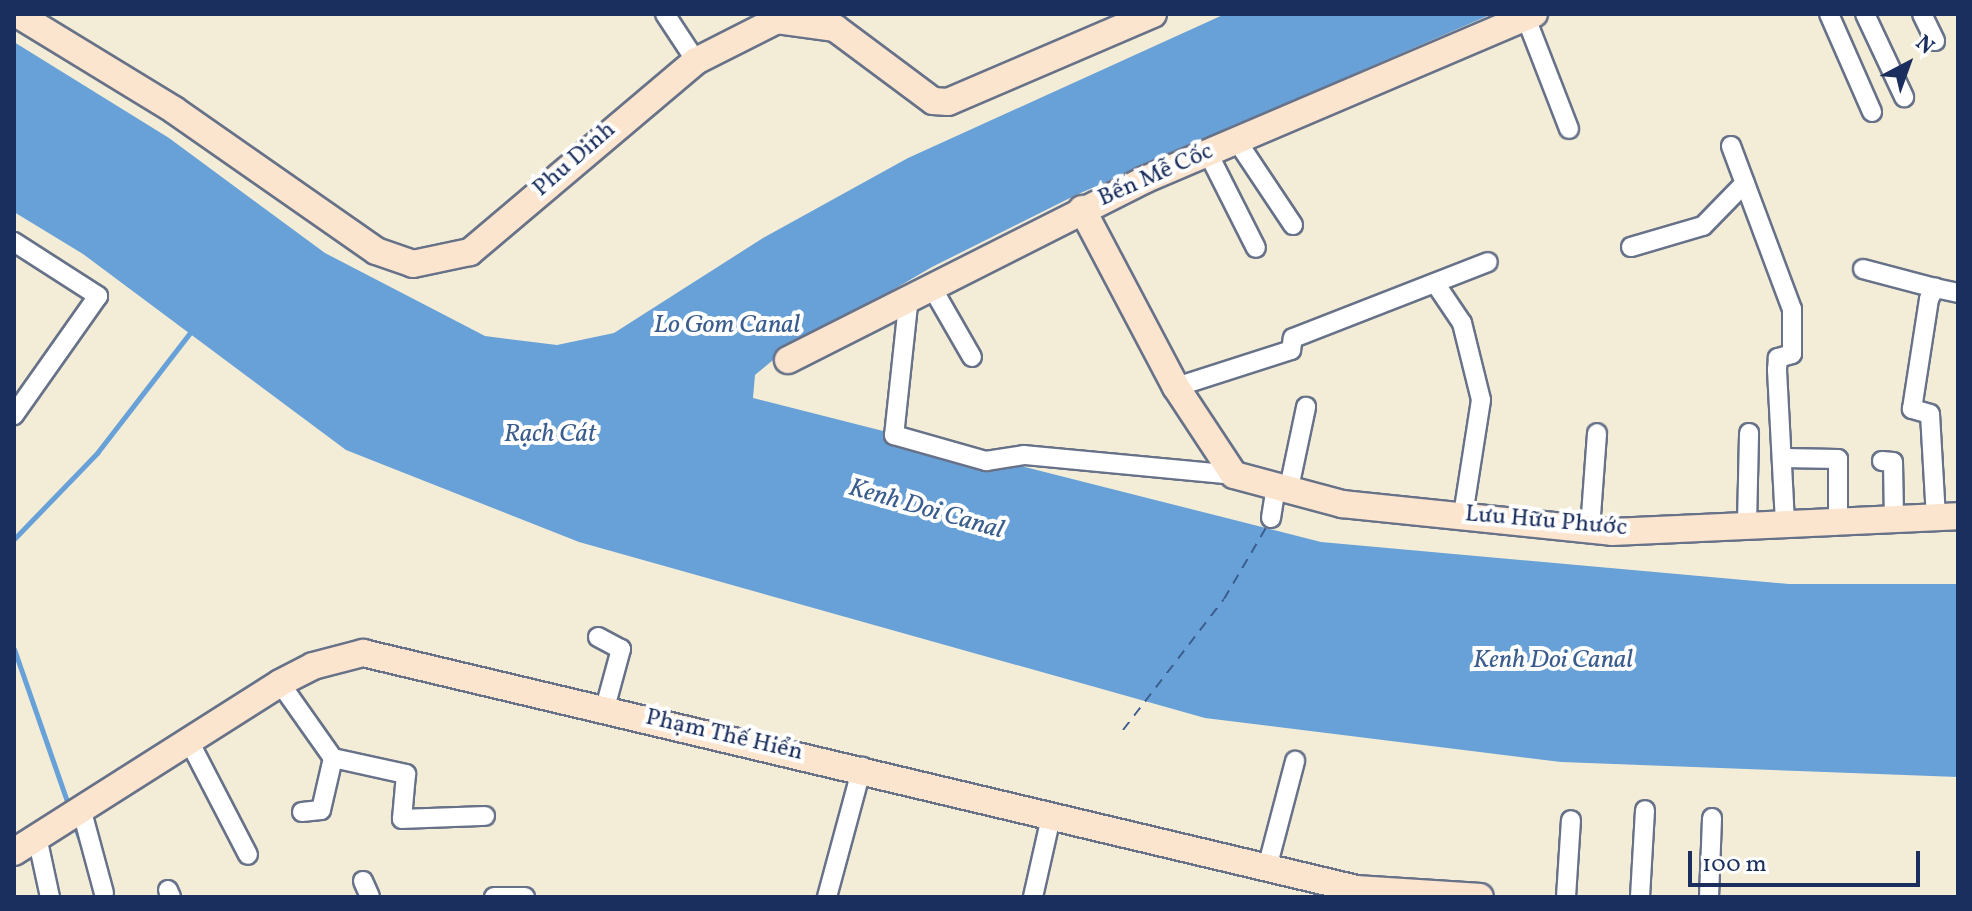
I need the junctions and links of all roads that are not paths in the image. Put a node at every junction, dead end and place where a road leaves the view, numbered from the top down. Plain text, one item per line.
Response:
1 (17, 14) edge
2 (665, 14) edge
3 (1153, 14) edge
4 (1829, 14) edge
5 (1865, 14) edge
6 (1922, 14) edge
7 (1530, 16) edge
8 (808, 17) edge
9 (1935, 41) dead end
10 (696, 61) junction
11 (1904, 97) dead end
12 (1872, 112) dead end
13 (1569, 129) dead end
14 (1237, 141) junction
15 (1731, 146) dead end
16 (1208, 153) junction
17 (1745, 183) junction
18 (1082, 209) junction
19 (1293, 225) dead end
20 (14, 242) edge
21 (1631, 247) dead end
22 (1256, 248) dead end
23 (1488, 262) dead end
24 (1863, 269) dead end
25 (1435, 283) junction
26 (1935, 288) junction
27 (934, 291) junction
28 (1958, 293) edge
29 (908, 305) junction
30 (972, 357) dead end
31 (788, 360) dead end
32 (1176, 387) junction
33 (1306, 407) dead end
34 (14, 415) edge
35 (1597, 433) dead end
36 (1749, 433) dead end
37 (1783, 458) junction
38 (1882, 461) dead end
39 (1234, 475) junction
40 (1283, 486) junction
41 (1463, 515) junction
42 (1947, 517) edge
43 (1271, 518) dead end
44 (1894, 521) junction
45 (1838, 523) junction
46 (1747, 524) junction
47 (1785, 524) junction
48 (1590, 529) junction
49 (598, 637) dead end
50 (280, 683) junction
51 (605, 708) junction
52 (189, 741) junction
53 (333, 758) junction
54 (1295, 761) dead end
55 (862, 767) junction
56 (1645, 810) dead end
57 (302, 812) dead end
58 (1052, 813) junction
59 (485, 816) dead end
60 (1712, 818) dead end
61 (64, 820) junction
62 (1571, 820) dead end
63 (14, 852) edge
64 (248, 855) dead end
65 (1267, 868) junction
66 (104, 893) dead end
67 (1378, 895) edge
68 (50, 897) edge
69 (494, 897) edge
70 (525, 897) edge
71 (827, 897) edge
72 (1033, 897) edge
73 (1477, 897) edge
74 (1566, 897) edge
75 (1640, 897) edge
76 (1709, 897) edge

1 - 10 street, Phu Dinh
2 - 10 street
3 - 8 street, Phu Dinh
4 - 12 street
5 - 11 street
6 - 9 street
7 - 13 street
7 - 14 street, Bến Mễ Cốc
8 - 10 street, Phu Dinh
14 - 16 street, Bến Mễ Cốc
14 - 19 street
15 - 17 street
16 - 18 street, Bến Mễ Cốc
16 - 22 street
17 - 21 street
17 - 37 street
18 - 27 street, Bến Mễ Cốc
18 - 32 street
20 - 34 street
23 - 25 street
24 - 26 street
25 - 32 street
25 - 41 street
26 - 28 street
26 - 42 street
27 - 29 street, Bến Mễ Cốc
27 - 30 street
29 - 31 street, Bến Mễ Cốc
29 - 39 street, Lưu Hữu Phước
32 - 39 street
33 - 40 street
35 - 48 street
36 - 46 street
37 - 45 street
37 - 47 street
38 - 44 street
39 - 40 street, Lưu Hữu Phước
40 - 41 street, Lưu Hữu Phước
40 - 43 street
41 - 48 street, Lưu Hữu Phước
42 - 44 street, Lưu Hữu Phước
44 - 45 street, Lưu Hữu Phước
45 - 47 street, Lưu Hữu Phước
46 - 47 street, Lưu Hữu Phước
46 - 48 street, Lưu Hữu Phước
49 - 51 street
50 - 51 street, Phạm Thế Hiển
50 - 52 street, Phạm Thế Hiển
50 - 53 street
51 - 55 street, Phạm Thế Hiển
52 - 61 street, Phạm Thế Hiển
52 - 64 street
53 - 57 street
53 - 59 street
54 - 65 street
55 - 58 street, Phạm Thế Hiển
55 - 71 street
56 - 75 street
58 - 65 street, Phạm Thế Hiển
58 - 72 street
60 - 76 street
61 - 63 street, Phạm Thế Hiển
61 - 66 street
61 - 68 street
62 - 74 street
65 - 67 street, Phạm Thế Hiển
67 - 73 street, Phạm Thế Hiển
69 - 70 street

